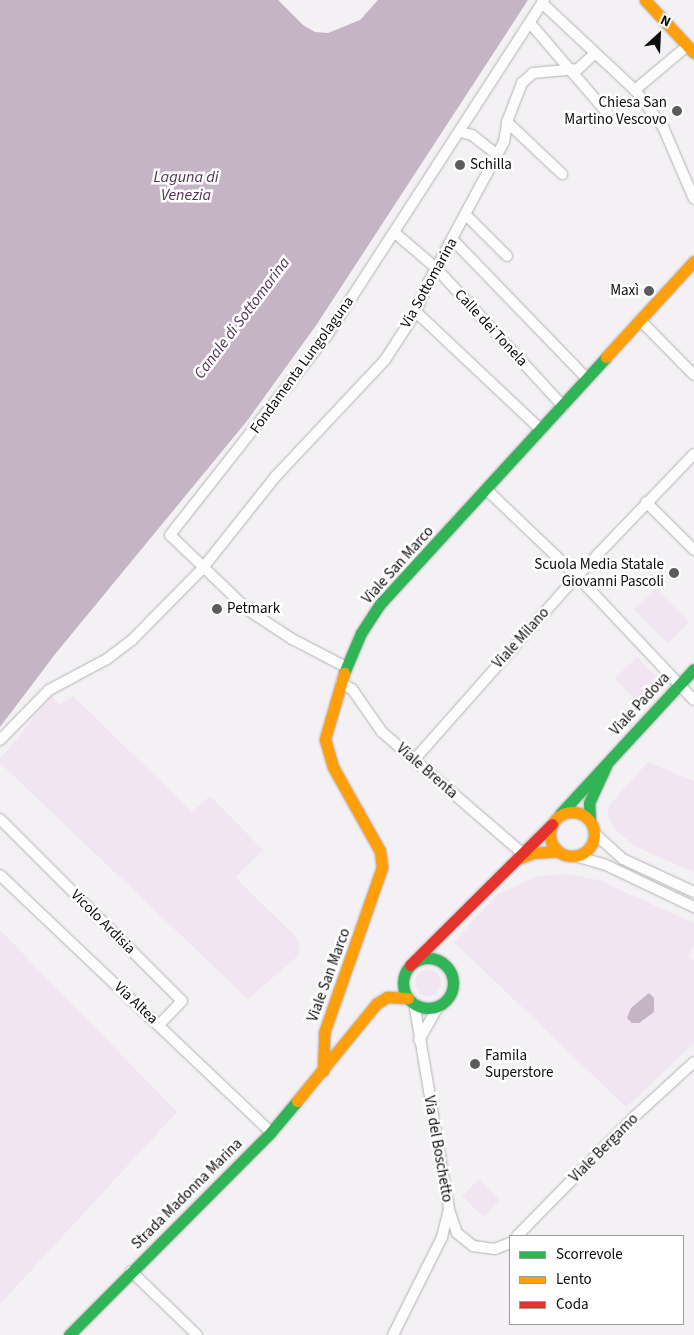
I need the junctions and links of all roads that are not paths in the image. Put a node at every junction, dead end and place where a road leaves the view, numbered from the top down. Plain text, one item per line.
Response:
1 (646, 0) edge
2 (543, 1) edge
3 (530, 23) junction
4 (690, 50) edge
5 (595, 53) junction
6 (570, 70) junction
7 (635, 90) junction
8 (608, 114) dead end
9 (507, 122) junction
10 (460, 132) junction
11 (498, 155) junction
12 (562, 174) dead end
13 (694, 199) edge
14 (466, 215) junction
15 (395, 233) junction
16 (453, 240) junction
17 (507, 256) dead end
18 (694, 261) edge
19 (436, 268) junction
20 (416, 312) junction
21 (640, 320) junction
22 (694, 375) edge
23 (587, 379) junction
24 (563, 406) junction
25 (541, 430) junction
26 (694, 454) edge
27 (487, 490) junction
28 (646, 502) junction
29 (694, 550) edge
30 (202, 569) junction
31 (577, 576) junction
32 (346, 668) junction
33 (694, 669) edge
34 (341, 683) junction
35 (678, 685) junction
36 (694, 700) edge
37 (0, 740) edge
38 (414, 760) junction
39 (608, 761) junction
40 (560, 814) junction
41 (0, 819) edge
42 (590, 820) junction
43 (552, 824) junction
44 (594, 833) junction
45 (558, 851) junction
46 (522, 853) junction
47 (575, 856) junction
48 (513, 862) junction
49 (0, 875) edge
50 (694, 892) edge
51 (694, 907) edge
52 (451, 924) junction
53 (410, 965) junction
54 (449, 968) junction
55 (411, 1000) junction
56 (439, 1006) junction
57 (159, 1025) junction
58 (419, 1041) junction
59 (694, 1062) edge
60 (323, 1071) junction
61 (271, 1132) junction
62 (449, 1209) junction
63 (518, 1235) edge
64 (509, 1243) edge
65 (131, 1271) junction
66 (76, 1332) edge
67 (197, 1335) edge
68 (393, 1335) edge

1 - 4 street
2 - 3 street, Fondamenta Lungolaguna
2 - 5 street
3 - 6 street
3 - 10 street, Fondamenta Lungolaguna
4 - 7 street
5 - 6 street, Via Sottomarina
5 - 7 street
6 - 8 street
6 - 9 street, Via Sottomarina
7 - 13 street
9 - 11 street, Via Sottomarina
9 - 12 street
10 - 11 street
10 - 15 street, Fondamenta Lungolaguna
11 - 14 street, Via Sottomarina
14 - 16 street, Via Sottomarina
14 - 17 street
15 - 19 street, Calle dei Tonela
15 - 30 street, Fondamenta Lungolaguna
16 - 19 street, Via Sottomarina
16 - 23 street
18 - 21 street, Viale San Marco
19 - 20 street, Via Sottomarina
19 - 24 street, Calle dei Tonela
20 - 25 street
20 - 30 street, Via Sottomarina
21 - 22 street
21 - 23 street, Viale San Marco
23 - 24 street, Viale San Marco
24 - 25 street, Viale San Marco
25 - 27 street, Viale San Marco
26 - 28 street, Viale Milano
27 - 31 street
27 - 32 street, Viale San Marco
28 - 29 street
28 - 31 street, Viale Milano
30 - 32 street, Fondamenta Lungolaguna
30 - 37 street, Via Sottomarina
31 - 35 street
31 - 38 street, Viale Milano
32 - 34 street, Viale San Marco
33 - 35 street, Viale Padova
34 - 38 street, Viale Brenta
34 - 60 street, Viale San Marco
35 - 36 street
35 - 39 street, Viale Padova
38 - 46 street, Viale Brenta
39 - 40 street, Viale Padova
39 - 42 street, Viale Padova
40 - 42 street
40 - 43 street
41 - 57 street, Vicolo Ardisia
42 - 44 street
43 - 45 street
43 - 46 street
44 - 47 street
44 - 50 street
45 - 47 street
45 - 48 street
46 - 48 street
47 - 51 street
48 - 52 street
49 - 57 street, Via Altea
52 - 53 street
52 - 54 street
53 - 54 street
53 - 55 street
54 - 56 street
55 - 56 street
55 - 58 street, Via del Boschetto
55 - 60 street
56 - 58 street
57 - 61 street, Via Altea
58 - 62 street, Via del Boschetto
59 - 63 street, Viale Bergamo
60 - 61 street, Strada Madonna Marina
61 - 65 street, Strada Madonna Marina
62 - 64 street
62 - 68 street, Via del Boschetto
65 - 66 street, Strada Madonna Marina
65 - 67 street

